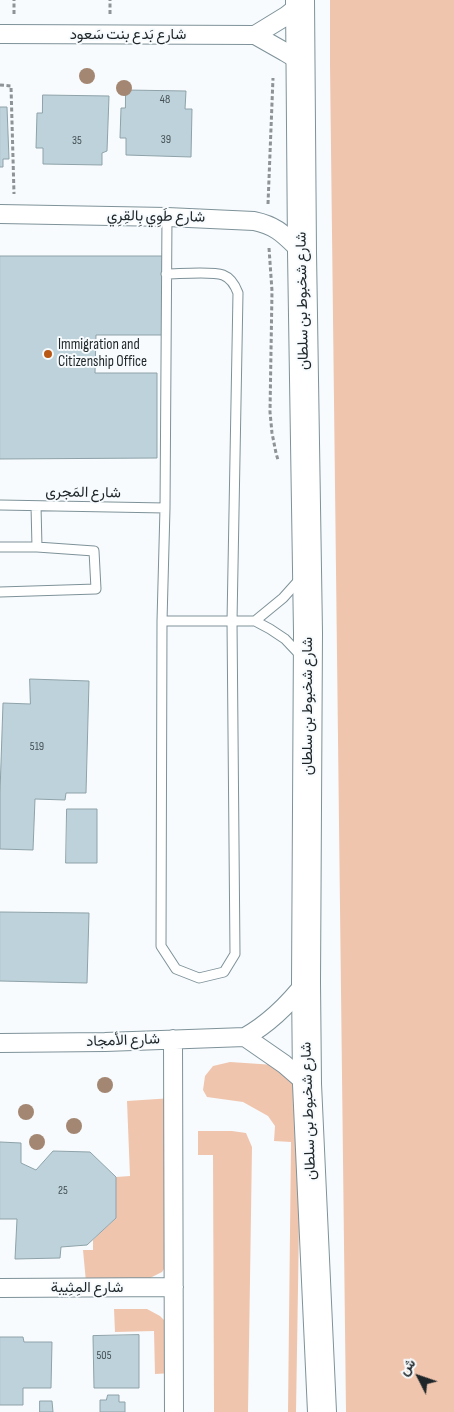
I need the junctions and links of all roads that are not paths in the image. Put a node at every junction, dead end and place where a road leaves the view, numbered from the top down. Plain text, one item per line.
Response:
1 (300, 2) edge
2 (0, 34) edge
3 (255, 35) junction
4 (300, 61) junction
5 (7, 214) edge
6 (167, 217) junction
7 (302, 252) junction
8 (166, 274) junction
9 (0, 505) edge
10 (36, 506) junction
11 (165, 508) junction
12 (0, 547) edge
13 (37, 547) junction
14 (307, 570) junction
15 (0, 592) edge
16 (162, 621) junction
17 (232, 621) junction
18 (255, 621) junction
19 (308, 665) junction
20 (306, 982) junction
21 (245, 1037) junction
22 (173, 1039) junction
23 (0, 1043) edge
24 (307, 1084) junction
25 (0, 1288) edge
26 (174, 1288) junction
27 (174, 1412) edge
28 (322, 1412) edge

1 - 3 street
1 - 4 main road, شارع شخبوط بن سلطان
2 - 3 street, شارع بَدع بنت سَعود
3 - 4 street, شارع بَدع بنت سَعود
4 - 7 main road, شارع شخبوط بن سلطان
5 - 6 street, شارع طَوِي بِالقِرِي
6 - 7 street, شارع طَوِي بِالقِرِي
6 - 8 lane
7 - 14 main road, شارع شخبوط بن سلطان
8 - 11 lane
8 - 17 lane
9 - 10 lane, شارع المَجرى
10 - 11 lane, شارع المَجرى
10 - 13 lane
11 - 16 lane
12 - 13 lane
13 - 15 lane
14 - 18 lane
14 - 19 main road, شارع شخبوط بن سلطان
16 - 17 lane
16 - 17 lane
17 - 18 lane
18 - 19 lane
19 - 20 main road, شارع شخبوط بن سلطان
20 - 21 street
20 - 24 main road, شارع شخبوط بن سلطان
21 - 22 street, شارع الأمجاد
21 - 24 street
22 - 23 street, شارع الأمجاد
22 - 26 street
24 - 28 main road, شارع شخبوط بن سلطان
25 - 26 street, شارع المِثِيبة
26 - 27 street

